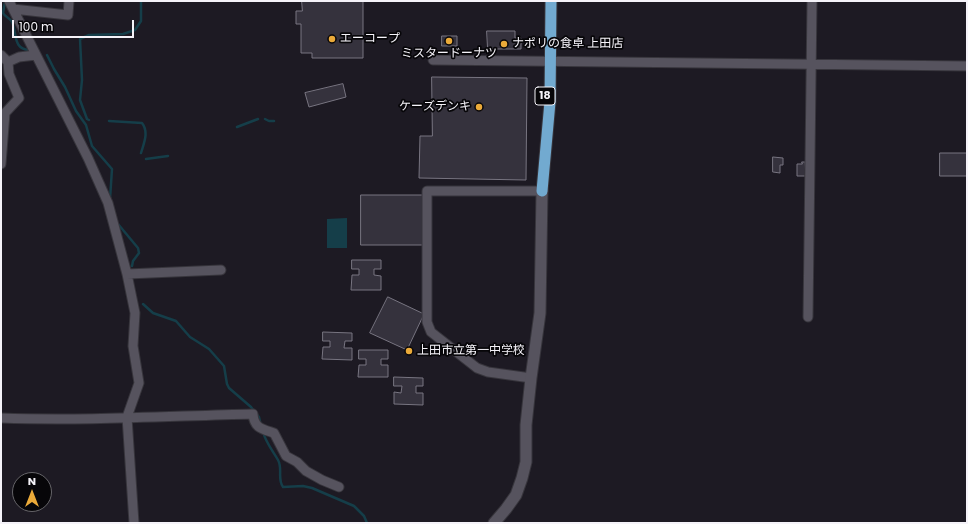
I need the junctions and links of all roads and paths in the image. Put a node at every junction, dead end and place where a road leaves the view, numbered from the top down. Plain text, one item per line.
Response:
1 (69, 1) edge
2 (545, 1) edge
3 (551, 1) edge
4 (812, 1) edge
5 (11, 5) edge
6 (36, 55) junction
7 (4, 58) edge
8 (433, 60) dead end
9 (547, 61) junction
10 (810, 64) junction
11 (967, 66) edge
12 (1, 164) edge
13 (542, 192) junction
14 (221, 270) dead end
15 (127, 274) junction
16 (808, 317) dead end
17 (531, 378) junction
18 (127, 417) junction
19 (1, 418) edge
20 (339, 487) dead end
21 (134, 523) edge
22 (494, 523) edge

1 - 5 street
2 - 9 highway, 18
3 - 9 highway, 18
4 - 10 street
5 - 6 street
6 - 7 street
6 - 15 street
7 - 12 street
8 - 9 street
9 - 10 street
9 - 13 highway, 18
10 - 11 street
10 - 16 street
13 - 17 street
13 - 17 street
14 - 15 street
15 - 18 street
17 - 22 street
18 - 19 street
18 - 20 street
18 - 21 street

